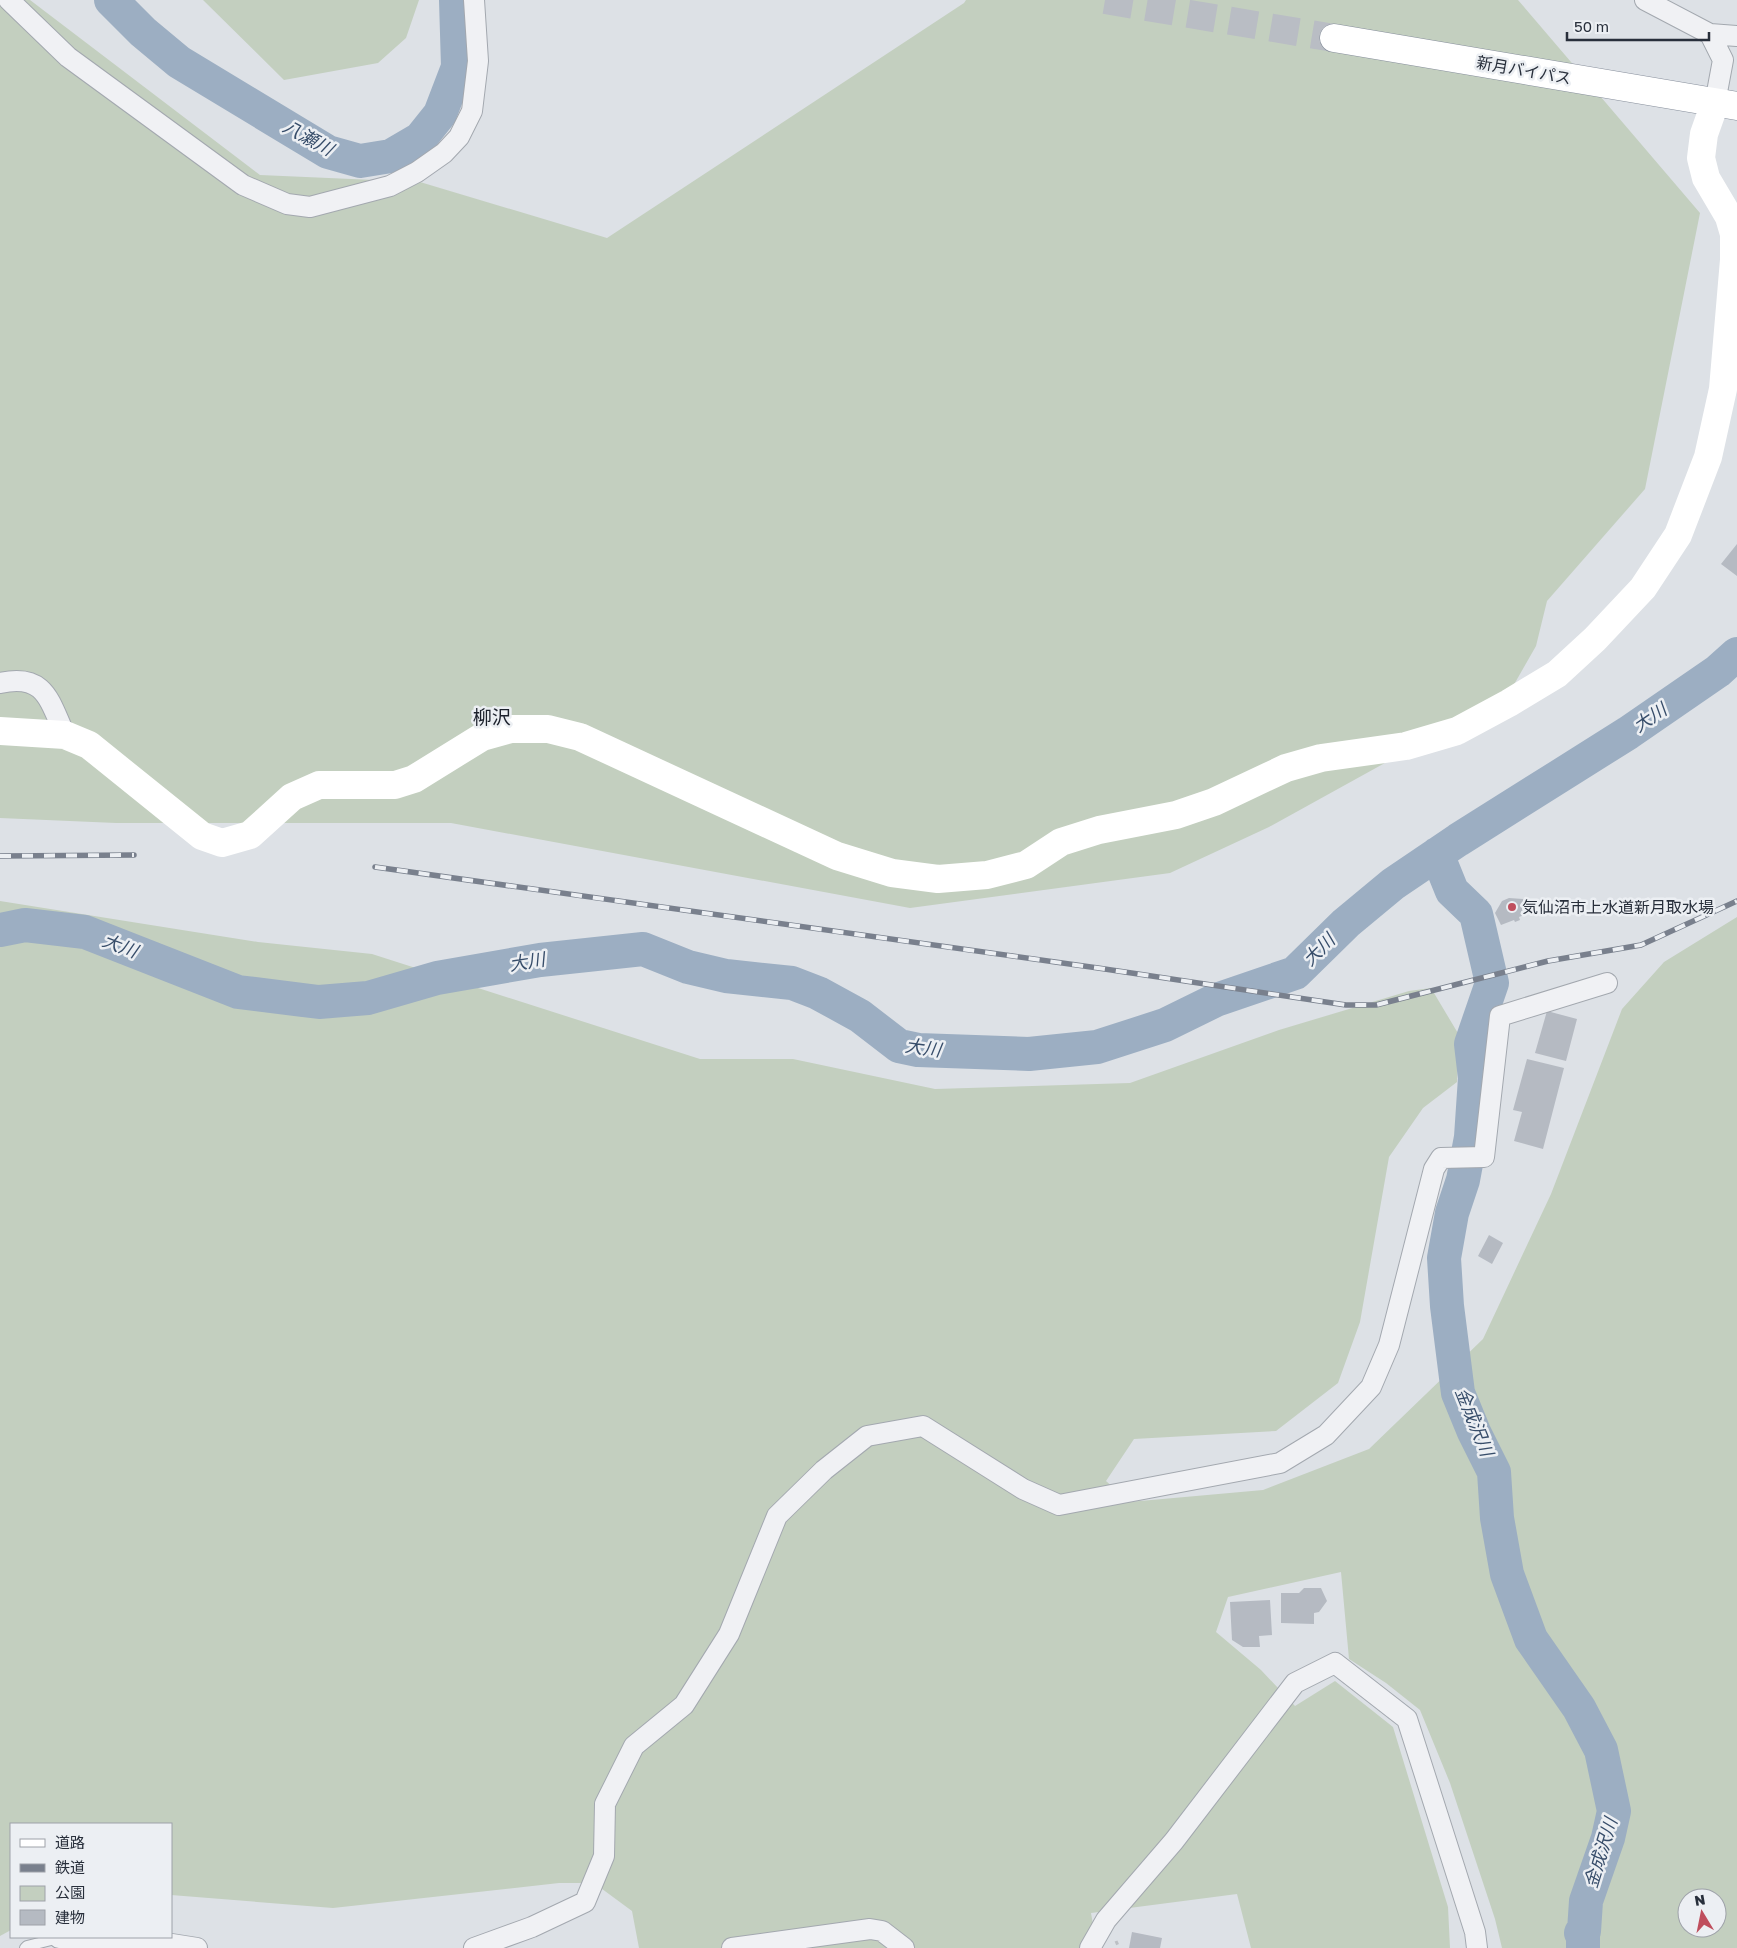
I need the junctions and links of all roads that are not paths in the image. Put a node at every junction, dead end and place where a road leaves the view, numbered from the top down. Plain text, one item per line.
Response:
1 (9, 0) edge
2 (474, 0) edge
3 (1645, 0) edge
4 (1710, 34) junction
5 (1737, 36) edge
6 (1334, 38) tunnel mouth
7 (1726, 104) edge
8 (0, 683) edge
9 (0, 731) edge
10 (65, 734) junction
11 (1606, 983) dead end
12 (59, 1938) joint
13 (98, 1943) edge
14 (24, 1948) edge
15 (197, 1948) edge
16 (474, 1948) edge
17 (732, 1948) edge
18 (904, 1948) edge
19 (1090, 1948) edge
20 (1477, 1948) edge

1 - 2 street
3 - 4 street
4 - 5 street
4 - 7 street
6 - 7 main road, 新月バイパス
7 - 10 main road
8 - 10 street
9 - 10 main road
11 - 16 street
12 - 13 street
12 - 14 lane
13 - 15 street
17 - 18 street
19 - 20 street

